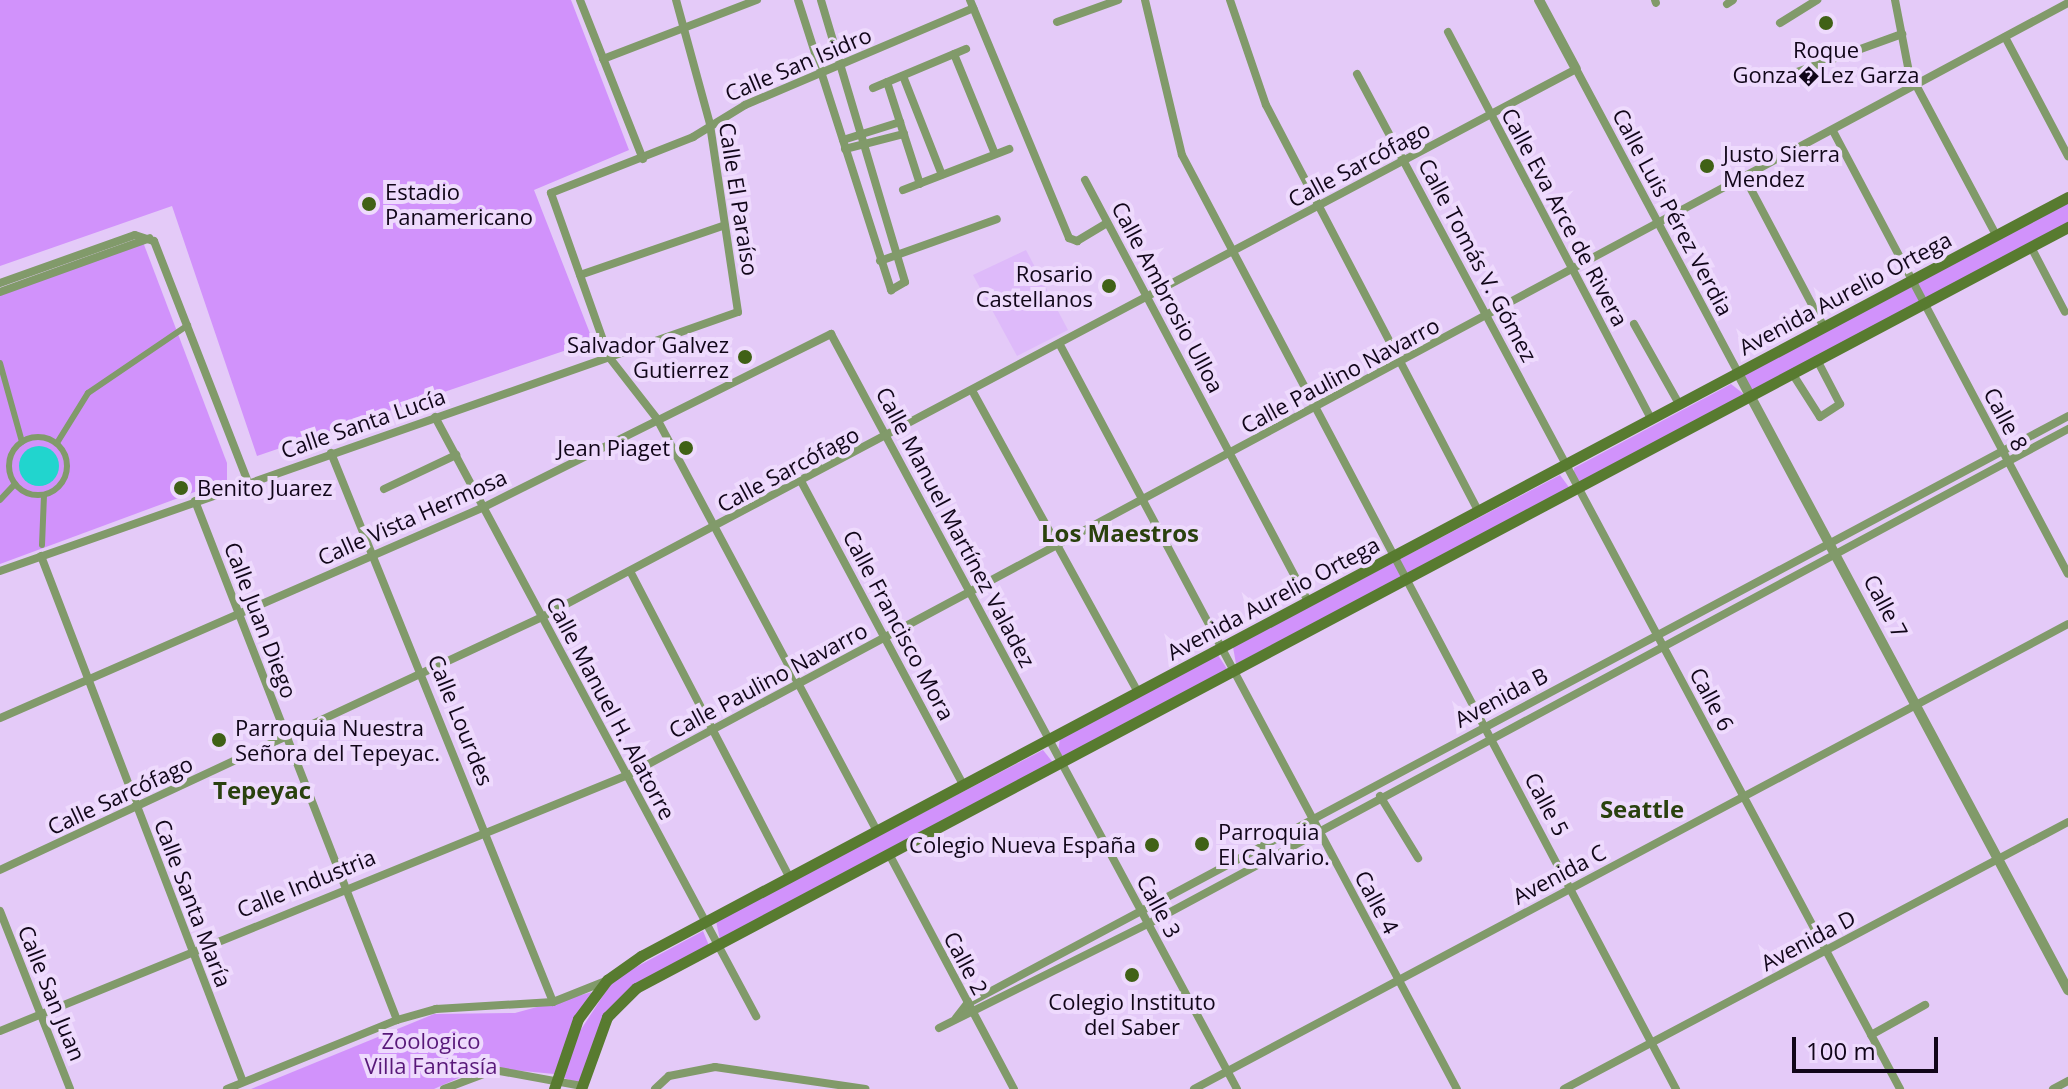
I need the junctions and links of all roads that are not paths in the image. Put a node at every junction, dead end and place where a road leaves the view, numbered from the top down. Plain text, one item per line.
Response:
1 (580, 0) edge
2 (676, 0) edge
3 (757, 0) edge
4 (798, 0) edge
5 (821, 0) edge
6 (1118, 0) edge
7 (1145, 0) edge
8 (1230, 0) edge
9 (1539, 0) edge
10 (1817, 0) edge
11 (1895, 0) edge
12 (2068, 3) edge
13 (972, 4) edge
14 (1057, 22) dead end
15 (1780, 23) dead end
16 (684, 27) junction
17 (1448, 32) dead end
18 (1902, 34) junction
19 (2005, 37) junction
20 (966, 49) dead end
21 (954, 54) junction
22 (603, 59) junction
23 (842, 65) junction
24 (1576, 69) junction
25 (1797, 72) dead end
26 (822, 73) junction
27 (1357, 74) dead end
28 (903, 76) junction
29 (887, 82) junction
30 (1917, 85) junction
31 (873, 88) dead end
32 (1491, 114) junction
33 (900, 122) junction
34 (710, 124) junction
35 (1833, 131) junction
36 (904, 134) junction
37 (863, 139) junction
38 (844, 144) junction
39 (1009, 149) dead end
40 (995, 154) junction
41 (2068, 156) edge
42 (643, 159) junction
43 (1404, 160) junction
44 (942, 175) junction
45 (1745, 178) junction
46 (1085, 180) dead end
47 (920, 184) junction
48 (903, 190) dead end
49 (2068, 197) edge
50 (1318, 207) junction
51 (997, 219) dead end
52 (1107, 223) junction
53 (1660, 224) junction
54 (725, 225) junction
55 (2068, 227) edge
56 (1996, 235) junction
57 (150, 238) junction
58 (2031, 247) junction
59 (1234, 252) junction
60 (896, 255) junction
61 (880, 261) junction
62 (1573, 271) junction
63 (580, 275) junction
64 (1912, 280) junction
65 (0, 283) edge
66 (0, 292) edge
67 (1148, 298) junction
68 (1924, 303) junction
69 (738, 312) joint
70 (2065, 312) dead end
71 (1488, 316) junction
72 (1634, 324) dead end
73 (188, 325) junction
74 (1824, 327) junction
75 (831, 334) joint
76 (1060, 345) junction
77 (609, 357) junction
78 (1817, 360) junction
79 (0, 363) edge
80 (1400, 363) junction
81 (1738, 373) junction
82 (1792, 373) junction
83 (974, 394) junction
84 (1750, 395) junction
85 (1679, 404) junction
86 (1316, 408) junction
87 (2068, 416) edge
88 (435, 417) junction
89 (1651, 419) junction
90 (658, 420) junction
91 (2068, 429) edge
92 (887, 437) junction
93 (22, 442) junction
94 (57, 443) junction
95 (2003, 452) junction
96 (331, 453) junction
97 (1231, 454) junction
98 (456, 455) junction
99 (2009, 463) junction
100 (1566, 464) junction
101 (248, 482) junction
102 (802, 483) junction
103 (15, 484) junction
104 (1578, 487) junction
105 (384, 489) dead end
106 (1931, 490) junction
107 (44, 495) junction
108 (0, 500) edge
109 (195, 501) junction
110 (1143, 501) junction
111 (1936, 501) junction
112 (484, 507) junction
113 (1478, 511) junction
114 (715, 527) junction
115 (1829, 543) junction
116 (42, 545) dead end
117 (1058, 546) junction
118 (1835, 553) junction
119 (377, 554) junction
120 (41, 556) junction
121 (1393, 556) junction
122 (0, 571) edge
123 (630, 571) junction
124 (2068, 574) edge
125 (1407, 579) junction
126 (971, 592) junction
127 (1308, 601) junction
128 (239, 614) junction
129 (542, 617) junction
130 (2068, 624) edge
131 (1657, 634) junction
132 (885, 638) junction
133 (1663, 647) junction
134 (1221, 648) junction
135 (1233, 671) junction
136 (424, 673) junction
137 (88, 680) junction
138 (799, 684) junction
139 (1138, 692) junction
140 (1916, 705) junction
141 (0, 718) edge
142 (1485, 726) junction
143 (713, 730) junction
144 (287, 737) junction
145 (1491, 738) junction
146 (1049, 739) junction
147 (1061, 762) junction
148 (1418, 762) junction
149 (1423, 773) junction
150 (628, 775) junction
151 (963, 785) junction
152 (1380, 796) junction
153 (1743, 796) junction
154 (137, 807) junction
155 (1312, 817) junction
156 (2068, 822) edge
157 (1317, 828) junction
158 (486, 831) junction
159 (877, 831) junction
160 (889, 854) junction
161 (1418, 858) dead end
162 (1998, 859) junction
163 (0, 870) edge
164 (789, 877) junction
165 (345, 886) junction
166 (1571, 888) junction
167 (0, 911) edge
168 (1143, 914) junction
169 (705, 923) junction
170 (1148, 924) junction
171 (716, 945) junction
172 (191, 947) junction
173 (1827, 950) junction
174 (607, 980) junction
175 (1398, 980) junction
176 (2068, 990) edge
177 (553, 1002) junction
178 (967, 1004) junction
179 (1925, 1005) dead end
180 (41, 1013) junction
181 (973, 1013) junction
182 (756, 1016) dead end
183 (956, 1018) junction
184 (397, 1020) junction
185 (939, 1028) dead end
186 (0, 1031) edge
187 (1871, 1035) junction
188 (1652, 1041) junction
189 (1228, 1072) junction
190 (2068, 1081) edge
191 (243, 1082) junction
192 (555, 1084) edge
193 (806, 1085) edge
194 (582, 1088) edge
195 (70, 1089) edge
196 (227, 1089) edge
197 (444, 1089) edge
198 (655, 1089) edge
199 (865, 1089) edge
200 (1014, 1089) edge
201 (1194, 1089) edge
202 (1237, 1089) edge
203 (1457, 1089) edge
204 (1564, 1089) edge
205 (1676, 1089) edge
206 (1900, 1089) edge
207 (2053, 1089) edge

1 - 22 street
2 - 16 street, Calle El Paraíso
3 - 16 street
4 - 26 street
5 - 23 street
6 - 14 street
7 - 59 street, Calle 5
8 - 50 street
9 - 24 street
10 - 15 street
11 - 18 street
12 - 19 street, Calle Paulino Navarro
13 - 23 street, Calle San Isidro
13 - 52 street
16 - 22 street
16 - 34 street, Calle El Paraíso
17 - 32 street, Calle Eva Arce de Rivera
18 - 25 street
18 - 30 street
19 - 30 street, Calle Paulino Navarro
19 - 41 street
20 - 21 street
21 - 28 street
21 - 40 street
22 - 42 street
23 - 26 street, Calle San Isidro
23 - 37 street
24 - 32 street, Calle Sarcófago
24 - 53 street, Calle Luis Pérez Verdia
26 - 34 street, Calle San Isidro
26 - 38 street
27 - 43 street, Calle Tomás V. Gómez
28 - 29 street
28 - 44 street
29 - 31 street
29 - 33 street
30 - 35 street, Calle Paulino Navarro
30 - 56 street
32 - 43 street, Calle Sarcófago
32 - 62 street, Calle Eva Arce de Rivera
33 - 36 street
33 - 37 street
34 - 42 street, Calle San Isidro
34 - 54 street, Calle El Paraíso
35 - 45 street, Calle Paulino Navarro
35 - 64 street, Calle 8
36 - 37 street
36 - 47 street
37 - 38 street
37 - 60 street
38 - 61 street
39 - 40 street
40 - 44 street
42 - 63 street, Calle San Isidro
43 - 50 street, Calle Sarcófago
43 - 71 street, Calle Tomás V. Gómez
44 - 47 street
45 - 53 street, Calle Paulino Navarro
45 - 74 street
46 - 52 street, Calle Ambrosio Ulloa
47 - 48 street
49 - 56 main road, Avenida Aurelio Ortega
50 - 59 street, Calle Sarcófago
50 - 80 street
51 - 60 street
52 - 67 street, Calle Ambrosio Ulloa
53 - 62 street, Calle Paulino Navarro
53 - 81 street, Calle Luis Pérez Verdia
54 - 63 street
54 - 69 street, Calle El Paraíso
55 - 58 main road, Avenida Aurelio Ortega
56 - 64 main road, Avenida Aurelio Ortega
57 - 65 street
57 - 66 street
57 - 73 street
58 - 68 main road, Avenida Aurelio Ortega
58 - 70 street
59 - 67 street, Calle Sarcófago
59 - 86 street, Calle 5
60 - 61 street
60 - 61 street
62 - 71 street, Calle Paulino Navarro
62 - 89 street, Calle Eva Arce de Rivera
63 - 77 street
64 - 68 street, Calle 8
64 - 74 main road, Avenida Aurelio Ortega
67 - 76 street, Calle Sarcófago
67 - 97 street, Calle Ambrosio Ulloa
68 - 78 main road, Avenida Aurelio Ortega
68 - 95 street, Calle 8
69 - 77 street, Calle Santa Lucía
71 - 80 street, Calle Paulino Navarro
71 - 100 street, Calle Tomás V. Gómez
72 - 85 street
73 - 94 street
73 - 101 street
74 - 81 main road, Avenida Aurelio Ortega
75 - 90 street, Calle Vista Hermosa
75 - 92 street, Calle Manuel Martínez Valadez
76 - 83 street, Calle Sarcófago
76 - 110 street, Calle 4
77 - 88 street, Calle Santa Lucía
77 - 90 street
78 - 82 main road, Avenida Aurelio Ortega
78 - 82 street
79 - 93 street
80 - 86 street, Calle Paulino Navarro
80 - 113 street
81 - 84 street, Calle 7
81 - 85 main road, Avenida Aurelio Ortega
82 - 84 main road, Avenida Aurelio Ortega
83 - 92 street, Calle Sarcófago
83 - 117 street
84 - 104 main road, Avenida Aurelio Ortega
84 - 115 street, Calle 7
85 - 89 main road, Avenida Aurelio Ortega
86 - 97 street, Calle Paulino Navarro
86 - 121 street, Calle 5
87 - 95 street, Avenida B
88 - 96 street, Calle Santa Lucía
88 - 98 street, Calle Manuel H. Alatorre
89 - 100 main road, Avenida Aurelio Ortega
90 - 112 street, Calle Vista Hermosa
90 - 114 street
91 - 99 street, Avenida B
92 - 102 street, Calle Sarcófago
92 - 126 street, Calle Manuel Martínez Valadez
93 - 94 street
93 - 103 street
94 - 107 street
95 - 99 street, Calle 8
95 - 106 street, Avenida B
96 - 101 street, Calle Santa Lucía
96 - 119 street, Calle Lourdes
97 - 110 street, Calle Paulino Navarro
97 - 127 street, Calle Ambrosio Ulloa
98 - 105 street
98 - 112 street, Calle Manuel H. Alatorre
99 - 111 street, Avenida B
99 - 124 street, Calle 8
100 - 104 street, Calle 6
100 - 113 main road, Avenida Aurelio Ortega
101 - 109 street, Calle Santa Lucía
102 - 114 street, Calle Sarcófago
102 - 132 street, Calle Francisco Mora
103 - 107 street
103 - 108 street
104 - 125 main road, Avenida Aurelio Ortega
104 - 131 street, Calle 6
106 - 111 street
106 - 115 street, Avenida B
107 - 116 street
109 - 120 street, Calle Santa Lucía
109 - 128 street, Calle Juan Diego
110 - 117 street, Calle Paulino Navarro
110 - 134 street, Calle 4
111 - 118 street, Avenida B
112 - 119 street, Calle Vista Hermosa
112 - 129 street, Calle Manuel H. Alatorre
113 - 121 main road, Avenida Aurelio Ortega
114 - 123 street, Calle Sarcófago
114 - 138 street
115 - 118 street, Calle 7
115 - 131 street, Avenida B
117 - 126 street, Calle Paulino Navarro
117 - 139 street
118 - 133 street, Avenida B
118 - 140 street, Calle 7
119 - 128 street, Calle Vista Hermosa
119 - 136 street, Calle Lourdes
120 - 122 street, Calle Santa Lucía
120 - 137 street, Calle Santa María
121 - 125 street, Calle 5
121 - 127 main road, Avenida Aurelio Ortega
123 - 129 street, Calle Sarcófago
123 - 143 street
125 - 135 main road, Avenida Aurelio Ortega
125 - 142 street, Calle 5
126 - 132 street, Calle Paulino Navarro
126 - 146 street, Calle Manuel Martínez Valadez
127 - 134 main road, Avenida Aurelio Ortega
128 - 137 street, Calle Vista Hermosa
128 - 144 street, Calle Juan Diego
129 - 136 street, Calle Sarcófago
129 - 150 street, Calle Manuel H. Alatorre
130 - 140 street, Avenida C
131 - 133 street, Calle 6
131 - 142 street, Avenida B
132 - 138 street, Calle Paulino Navarro
132 - 151 street, Calle Francisco Mora
133 - 145 street, Avenida B
133 - 153 street, Calle 6
134 - 135 street, Calle 4
134 - 139 main road, Avenida Aurelio Ortega
135 - 147 main road, Avenida Aurelio Ortega
135 - 155 street, Calle 4
136 - 144 street, Calle Sarcófago
136 - 158 street, Calle Lourdes
137 - 141 street, Calle Vista Hermosa
137 - 154 street, Calle Santa María
138 - 143 street, Calle Paulino Navarro
138 - 159 street
139 - 146 main road, Avenida Aurelio Ortega
140 - 153 street, Avenida C
140 - 162 street, Calle 7
142 - 145 street, Calle 5
142 - 148 street, Avenida B
143 - 150 street, Calle Paulino Navarro
143 - 164 street
144 - 154 street, Calle Sarcófago
144 - 165 street, Calle Juan Diego
145 - 149 street, Avenida B
145 - 166 street, Calle 5
146 - 147 street, Calle 3
146 - 151 main road, Avenida Aurelio Ortega
147 - 160 main road, Avenida Aurelio Ortega
147 - 168 street, Calle 3
148 - 149 street
148 - 155 street, Avenida B
149 - 152 street, Avenida B
150 - 158 street, Calle Industria
150 - 169 street, Calle Manuel H. Alatorre
151 - 159 main road, Avenida Aurelio Ortega
152 - 157 street, Avenida B
152 - 161 street
153 - 166 street, Avenida C
153 - 173 street, Calle 6
154 - 163 street, Calle Sarcófago
154 - 172 street, Calle Santa María
155 - 157 street, Calle 4
155 - 168 street, Avenida B
156 - 162 street, Avenida D
157 - 170 street, Avenida B
157 - 175 street, Calle 4
158 - 165 street, Calle Industria
158 - 177 street, Calle Lourdes
159 - 164 main road, Avenida Aurelio Ortega
160 - 171 main road, Avenida Aurelio Ortega
160 - 178 street, Calle 2
162 - 173 street, Avenida D
162 - 176 street, Calle 7
164 - 169 main road, Avenida Aurelio Ortega
165 - 172 street, Calle Industria
165 - 184 street, Calle Juan Diego
166 - 175 street, Avenida C
166 - 188 street, Calle 5
167 - 180 street, Calle San Juan
168 - 170 street, Calle 3
168 - 178 street, Avenida B
169 - 171 street, Calle Manuel H. Alatorre
169 - 174 main road, Avenida Aurelio Ortega
170 - 181 street, Avenida B
170 - 189 street, Calle 3
171 - 182 street, Calle Manuel H. Alatorre
171 - 194 main road, Avenida Aurelio Ortega
172 - 180 street, Calle Industria
172 - 191 street, Calle Santa María
173 - 187 street, Calle 6
173 - 188 street, Avenida D
174 - 177 street
174 - 192 main road, Avenida Aurelio Ortega
175 - 189 street, Avenida C
175 - 203 street, Calle 4
177 - 184 street
178 - 181 street, Calle 2
178 - 183 street, Avenida B
179 - 187 street
180 - 186 street, Calle Industria
180 - 195 street, Calle San Juan
181 - 183 street, Avenida B
181 - 200 street, Calle 2
183 - 185 street, Avenida B
184 - 191 street
187 - 206 street, Calle 6
188 - 204 street, Avenida D
188 - 205 street, Calle 5
189 - 201 street, Avenida C
189 - 202 street, Calle 3
190 - 207 street
191 - 196 street
192 - 194 street
192 - 197 street
193 - 198 street
193 - 199 street

